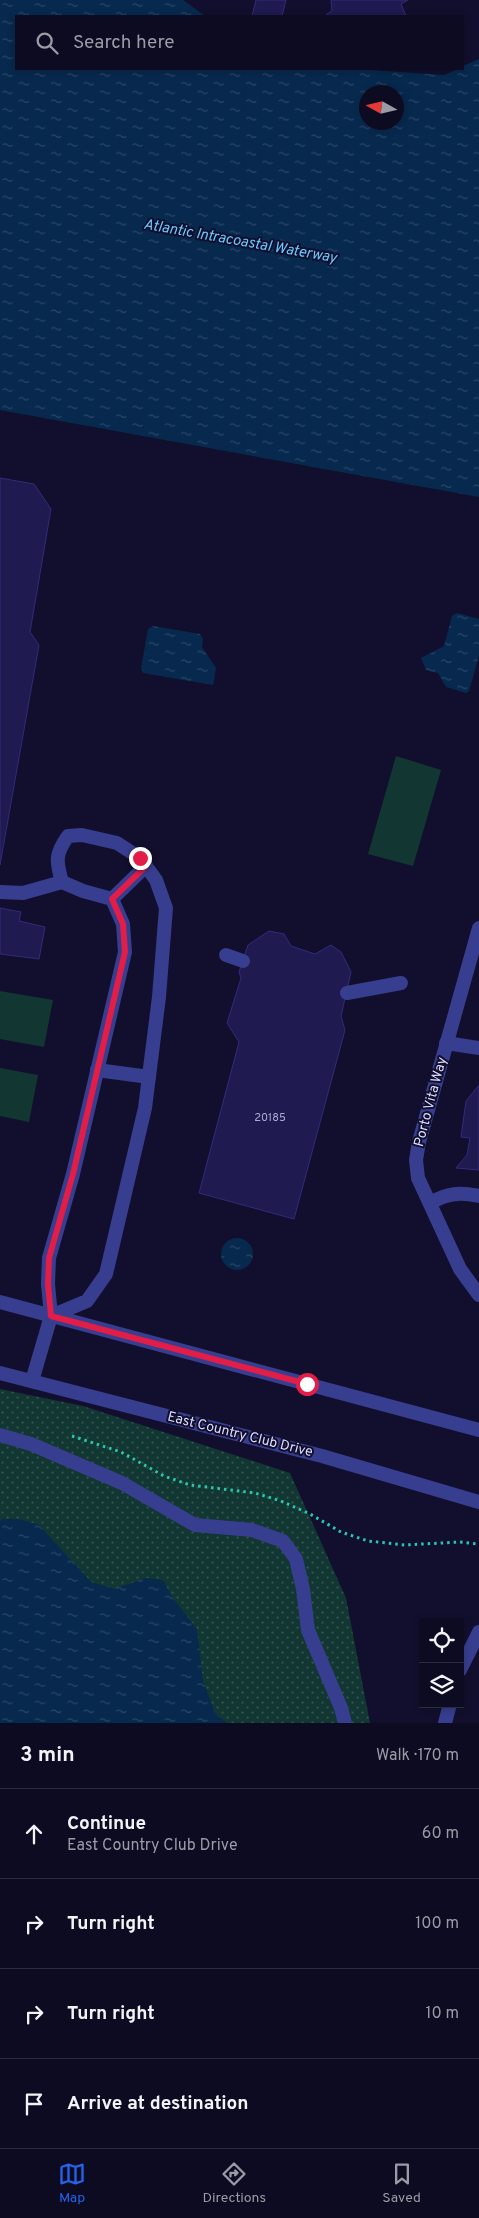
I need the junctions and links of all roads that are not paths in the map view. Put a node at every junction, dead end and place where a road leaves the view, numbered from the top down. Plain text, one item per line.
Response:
1 (146, 866) junction
2 (62, 882) junction
3 (0, 892) edge
4 (112, 899) junction
5 (479, 928) edge
6 (226, 955) dead end
7 (243, 962) dead end
8 (401, 983) dead end
9 (346, 993) dead end
10 (446, 1043) junction
11 (479, 1048) edge
12 (97, 1070) junction
13 (149, 1077) junction
14 (479, 1196) edge
15 (430, 1203) junction
16 (479, 1295) edge
17 (0, 1302) edge
18 (51, 1316) junction
19 (0, 1373) edge
20 (32, 1381) junction
21 (479, 1430) edge
22 (0, 1435) edge
23 (479, 1502) edge
24 (479, 1632) edge
25 (464, 1663) edge
26 (449, 1708) edge
27 (345, 1723) edge
28 (445, 1723) edge

1 - 2 street
1 - 4 street
1 - 13 street
2 - 3 street
2 - 4 street
4 - 12 street
5 - 10 street, Porto Vita Way
6 - 7 street
8 - 9 street
10 - 11 street
10 - 15 street, Porto Vita Way
12 - 13 street
12 - 18 street
13 - 18 street
14 - 15 street
15 - 16 street, Porto Vita Way
17 - 18 street
18 - 20 street
18 - 21 street
19 - 20 street, East Country Club Drive
20 - 23 street, East Country Club Drive
22 - 27 street
24 - 25 street
26 - 28 street

